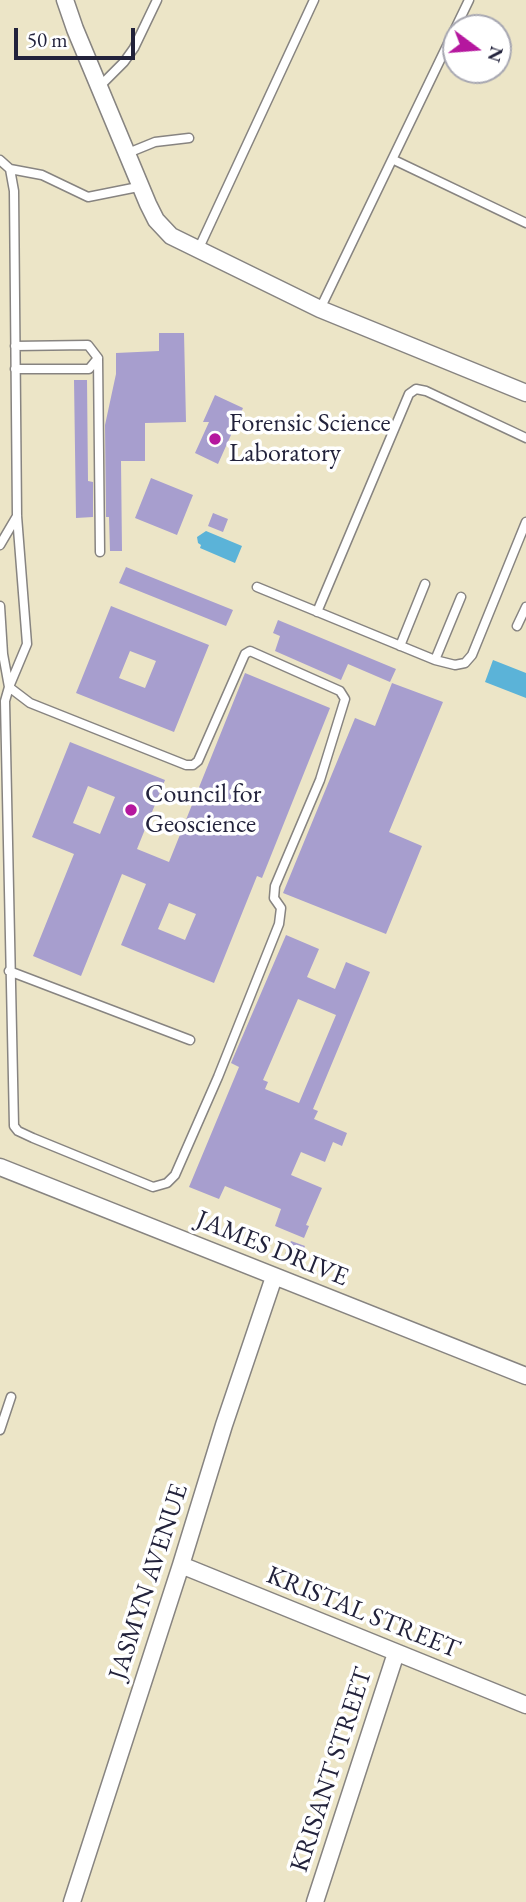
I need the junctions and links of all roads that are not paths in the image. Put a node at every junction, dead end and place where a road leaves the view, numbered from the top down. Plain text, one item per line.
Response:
1 (65, 0) edge
2 (157, 0) edge
3 (314, 0) edge
4 (469, 0) edge
5 (100, 86) junction
6 (189, 138) dead end
7 (128, 153) junction
8 (0, 160) edge
9 (394, 160) junction
10 (9, 169) junction
11 (143, 186) junction
12 (526, 223) edge
13 (198, 250) junction
14 (320, 309) junction
15 (15, 346) junction
16 (98, 358) junction
17 (15, 369) junction
18 (526, 393) edge
19 (526, 438) edge
20 (17, 516) junction
21 (526, 522) edge
22 (0, 545) edge
23 (100, 551) dead end
24 (425, 584) dead end
25 (257, 587) dead end
26 (461, 597) dead end
27 (0, 606) edge
28 (526, 607) edge
29 (317, 612) junction
30 (517, 626) dead end
31 (400, 646) junction
32 (435, 660) junction
33 (9, 687) junction
34 (9, 971) junction
35 (190, 1040) dead end
36 (0, 1167) edge
37 (274, 1277) junction
38 (526, 1376) edge
39 (11, 1397) dead end
40 (0, 1430) edge
41 (181, 1565) junction
42 (396, 1653) junction
43 (526, 1705) edge
44 (72, 1902) edge
45 (315, 1902) edge

1 - 5 street
2 - 5 lane
3 - 13 lane
4 - 9 lane
5 - 7 street
6 - 7 lane
7 - 11 street
8 - 10 lane
9 - 12 lane
9 - 14 lane
10 - 11 lane
10 - 15 lane
11 - 13 street
13 - 14 street
14 - 18 street
15 - 16 lane
15 - 17 lane
16 - 17 lane
16 - 23 lane
17 - 20 lane
19 - 29 lane
20 - 22 lane
20 - 33 lane
21 - 32 lane
24 - 31 lane
25 - 29 lane
26 - 32 lane
27 - 33 lane
28 - 30 lane
29 - 31 lane
31 - 32 lane
33 - 34 lane
33 - 34 lane
34 - 35 lane
36 - 37 street, JAMES DRIVE
37 - 38 street, JAMES DRIVE
37 - 41 street, JASMYN AVENUE
39 - 40 lane
41 - 42 street, KRISTAL STREET
41 - 44 street, JASMYN AVENUE
42 - 43 street, KRISTAL STREET
42 - 45 street, KRISANT STREET

